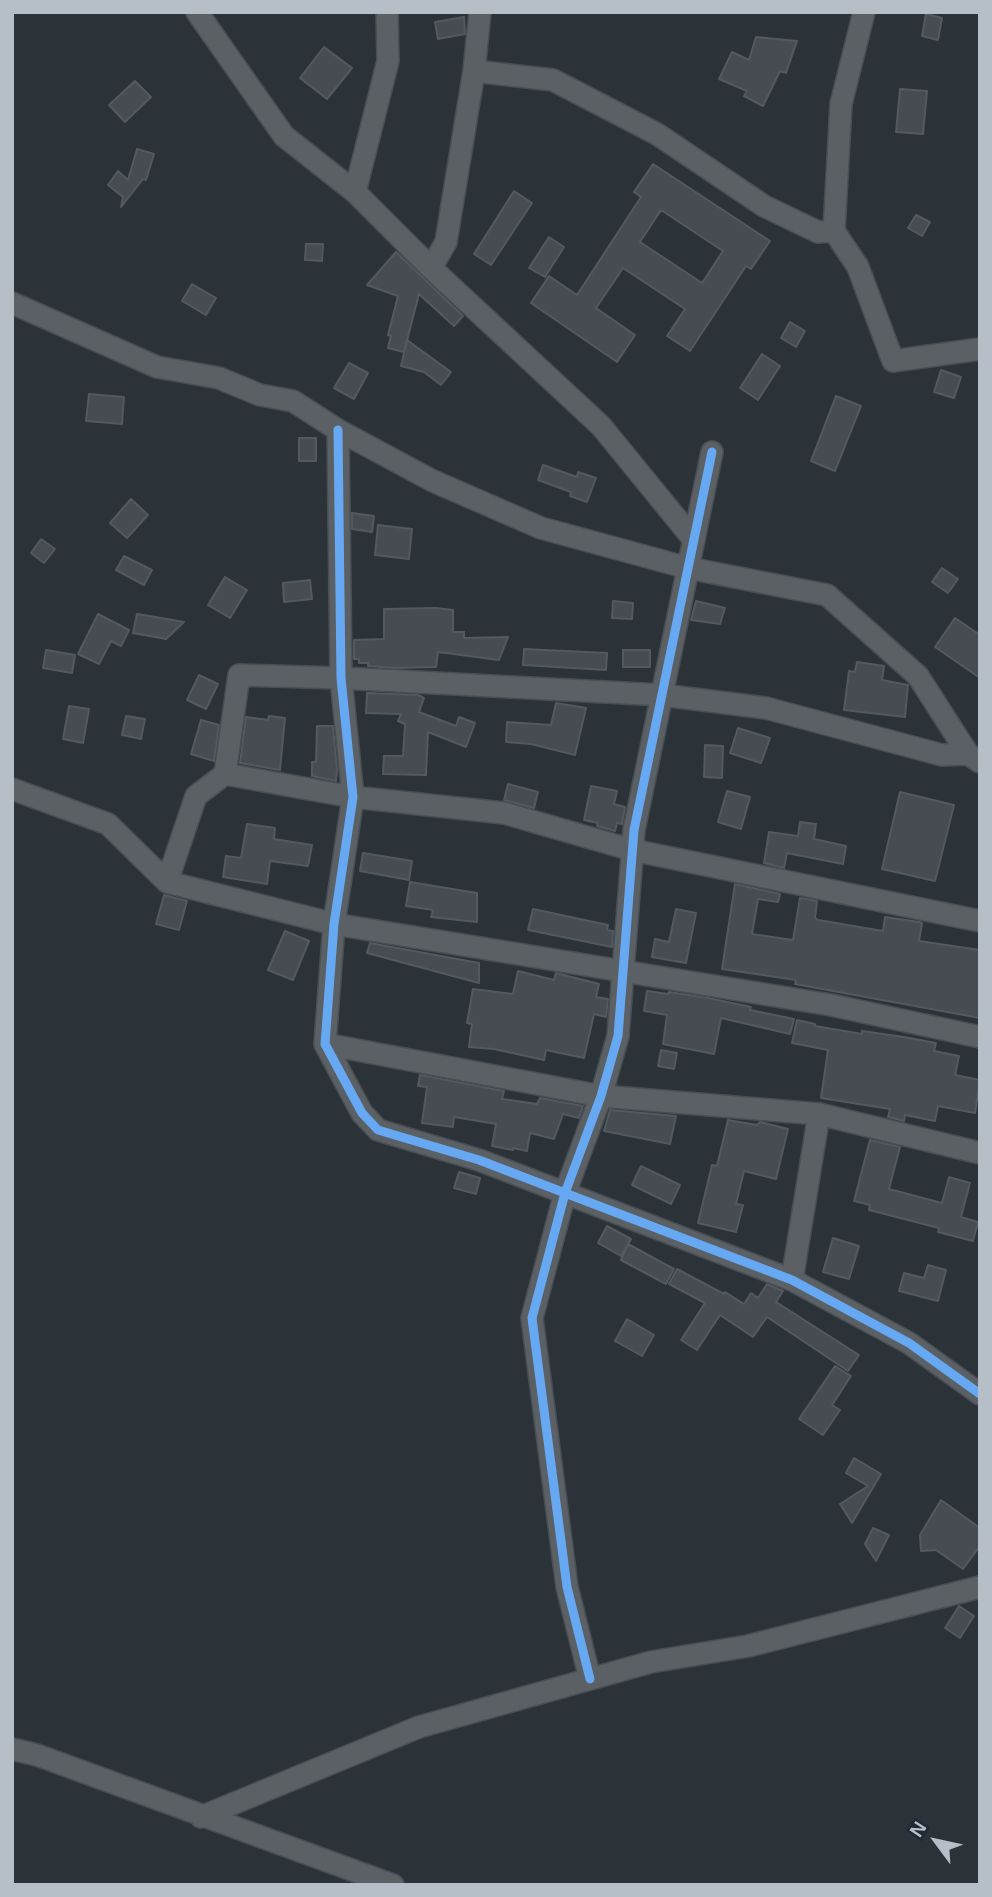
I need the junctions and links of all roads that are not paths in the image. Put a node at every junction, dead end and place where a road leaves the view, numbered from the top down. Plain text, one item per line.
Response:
1 (197, 12) edge
2 (387, 12) edge
3 (480, 12) edge
4 (864, 12) edge
5 (474, 71) junction
6 (355, 192) junction
7 (834, 231) junction
8 (431, 268) junction
9 (12, 303) edge
10 (980, 349) edge
11 (338, 430) junction
12 (712, 452) dead end
13 (694, 540) junction
14 (688, 568) junction
15 (341, 678) junction
16 (662, 695) junction
17 (974, 758) edge
18 (225, 774) junction
19 (12, 789) edge
20 (353, 797) junction
21 (632, 850) junction
22 (167, 882) junction
23 (980, 922) edge
24 (334, 924) junction
25 (622, 971) junction
26 (980, 1037) edge
27 (325, 1044) junction
28 (601, 1096) junction
29 (819, 1114) junction
30 (980, 1153) edge
31 (565, 1193) junction
32 (792, 1280) junction
33 (980, 1394) edge
34 (980, 1587) edge
35 (590, 1679) junction
36 (12, 1749) edge
37 (201, 1817) junction
38 (393, 1885) edge

1 - 6 street
2 - 6 street
3 - 5 street
4 - 7 street
5 - 7 street
5 - 8 street
6 - 8 street
7 - 10 street
8 - 13 street
9 - 11 street
11 - 14 street
11 - 15 street
12 - 13 street
13 - 14 street
14 - 16 street
14 - 17 street
15 - 16 street
15 - 18 street
15 - 20 street
16 - 17 street
16 - 21 street
18 - 20 street
18 - 22 street
19 - 22 street
20 - 21 street
20 - 24 street
21 - 23 street
21 - 25 street
22 - 24 street
24 - 25 street
24 - 27 street
25 - 26 street
25 - 28 street
27 - 28 street
27 - 31 street
28 - 29 street
28 - 31 street
29 - 30 street
29 - 32 street
31 - 32 street
31 - 35 street
32 - 33 street
34 - 35 street
35 - 37 street
36 - 37 street
37 - 38 street

